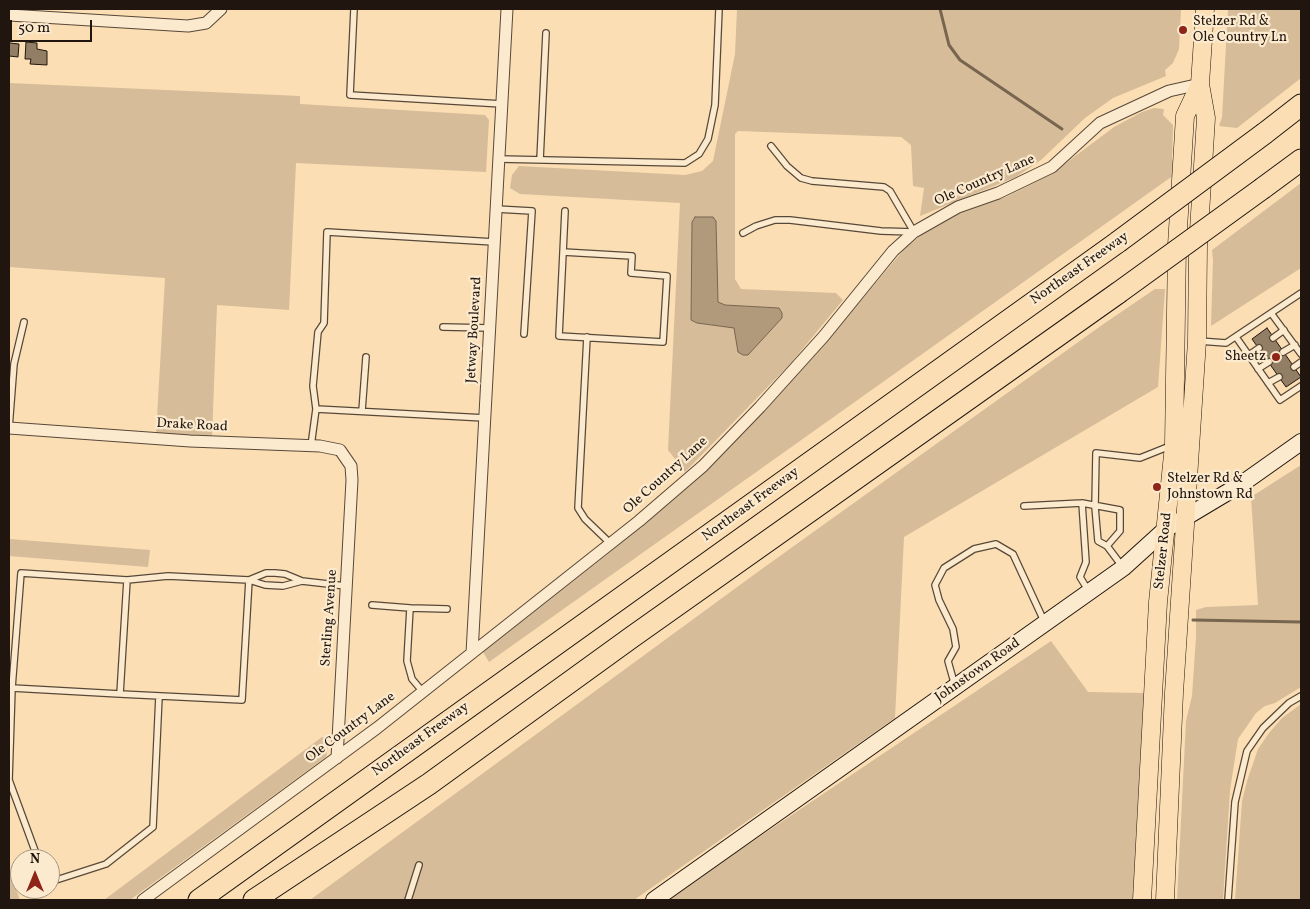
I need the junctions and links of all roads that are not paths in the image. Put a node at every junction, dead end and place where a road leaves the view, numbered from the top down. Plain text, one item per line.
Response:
1 (221, 9) edge
2 (354, 9) edge
3 (507, 9) edge
4 (719, 9) edge
5 (1205, 9) edge
6 (9, 15) edge
7 (546, 33) dead end
8 (1200, 84) junction
9 (502, 104) junction
10 (1301, 105) edge
11 (771, 146) dead end
12 (499, 159) junction
13 (540, 160) junction
14 (1301, 160) edge
15 (496, 209) junction
16 (565, 211) dead end
17 (914, 232) junction
18 (743, 234) dead end
19 (494, 242) junction
20 (563, 252) junction
21 (1301, 293) edge
22 (1272, 313) junction
23 (24, 322) dead end
24 (443, 327) dead end
25 (490, 328) junction
26 (1284, 330) junction
27 (524, 334) dead end
28 (587, 337) junction
29 (1236, 337) junction
30 (1274, 338) dead end
31 (1197, 341) junction
32 (1295, 345) junction
33 (1259, 348) dead end
34 (1283, 352) dead end
35 (1301, 354) edge
36 (1249, 356) junction
37 (366, 357) dead end
38 (1268, 362) dead end
39 (1301, 362) edge
40 (1294, 367) dead end
41 (1258, 369) junction
42 (1278, 376) dead end
43 (1268, 383) junction
44 (1301, 386) edge
45 (316, 409) junction
46 (362, 411) junction
47 (485, 418) junction
48 (9, 428) edge
49 (1301, 442) edge
50 (1174, 445) junction
51 (311, 446) junction
52 (352, 480) joint
53 (1082, 503) junction
54 (1024, 506) dead end
55 (1095, 507) junction
56 (1187, 518) junction
57 (1166, 529) junction
58 (611, 544) junction
59 (1107, 546) junction
60 (1123, 568) junction
61 (127, 580) junction
62 (249, 580) junction
63 (302, 580) junction
64 (346, 586) junction
65 (1089, 592) junction
66 (372, 605) dead end
67 (410, 608) junction
68 (447, 609) dead end
69 (1045, 623) junction
70 (472, 653) junction
71 (955, 687) junction
72 (12, 688) junction
73 (423, 692) junction
74 (120, 694) junction
75 (159, 696) junction
76 (1301, 696) edge
77 (337, 758) junction
78 (429, 784) junction
79 (34, 849) edge
80 (418, 865) dead end
81 (60, 879) edge
82 (143, 900) edge
83 (199, 900) edge
84 (254, 900) edge
85 (275, 900) edge
86 (408, 900) edge
87 (654, 900) edge
88 (1142, 900) edge
89 (1165, 900) edge
90 (1228, 900) edge

1 - 6 street
2 - 9 lane
3 - 9 street, Jetway Boulevard
4 - 13 lane
5 - 8 main road, Stelzer Road
7 - 13 lane
8 - 17 street, Ole Country Lane
8 - 31 main road, Stelzer Road
8 - 50 main road, Stelzer Road
9 - 12 street, Jetway Boulevard
10 - 83 highway, Northeast Freeway, bridge
11 - 17 lane
12 - 13 lane
12 - 15 street, Jetway Boulevard
14 - 78 highway, bridge
15 - 19 street, Jetway Boulevard
15 - 27 lane
16 - 20 lane
17 - 18 lane
17 - 58 street, Ole Country Lane
19 - 25 street, Jetway Boulevard
19 - 45 lane
20 - 28 lane
20 - 28 lane
21 - 22 lane
22 - 26 lane
22 - 29 lane
23 - 48 lane
24 - 25 lane
25 - 47 street, Jetway Boulevard
26 - 30 lane
26 - 32 lane
28 - 58 lane
29 - 31 lane
29 - 36 lane
31 - 56 main road, Stelzer Road
32 - 34 lane
32 - 35 lane
33 - 36 lane
36 - 41 lane
37 - 46 lane
38 - 41 lane
39 - 40 lane
41 - 43 lane
42 - 43 lane
43 - 44 lane
45 - 46 lane
45 - 51 lane
46 - 47 lane
47 - 70 street, Jetway Boulevard
48 - 51 street, Drake Road
49 - 56 main road, Johnstown Road
50 - 55 lane
50 - 57 main road, Stelzer Road
51 - 52 street, Drake Road
52 - 64 street, Sterling Avenue
53 - 54 lane
53 - 55 lane
53 - 65 lane
55 - 59 lane
55 - 59 lane
56 - 57 main road, Johnstown Road
56 - 89 main road, Stelzer Road
57 - 60 main road, Johnstown Road
57 - 88 main road, Stelzer Road
58 - 70 street, Ole Country Lane
59 - 60 lane
60 - 65 main road, Johnstown Road
61 - 62 lane
61 - 72 lane
61 - 74 lane
62 - 63 lane
62 - 63 lane
62 - 75 lane
63 - 64 lane
64 - 77 street, Sterling Avenue
65 - 69 main road, Johnstown Road
66 - 67 lane
67 - 68 lane
67 - 73 lane
69 - 71 main road, Johnstown Road
69 - 71 lane
70 - 73 street, Ole Country Lane
71 - 87 main road, Johnstown Road
72 - 74 lane
72 - 79 lane
73 - 77 street, Ole Country Lane
74 - 75 lane
75 - 81 lane
76 - 90 lane
77 - 82 street, Ole Country Lane
78 - 84 highway
78 - 85 highway
80 - 86 lane

